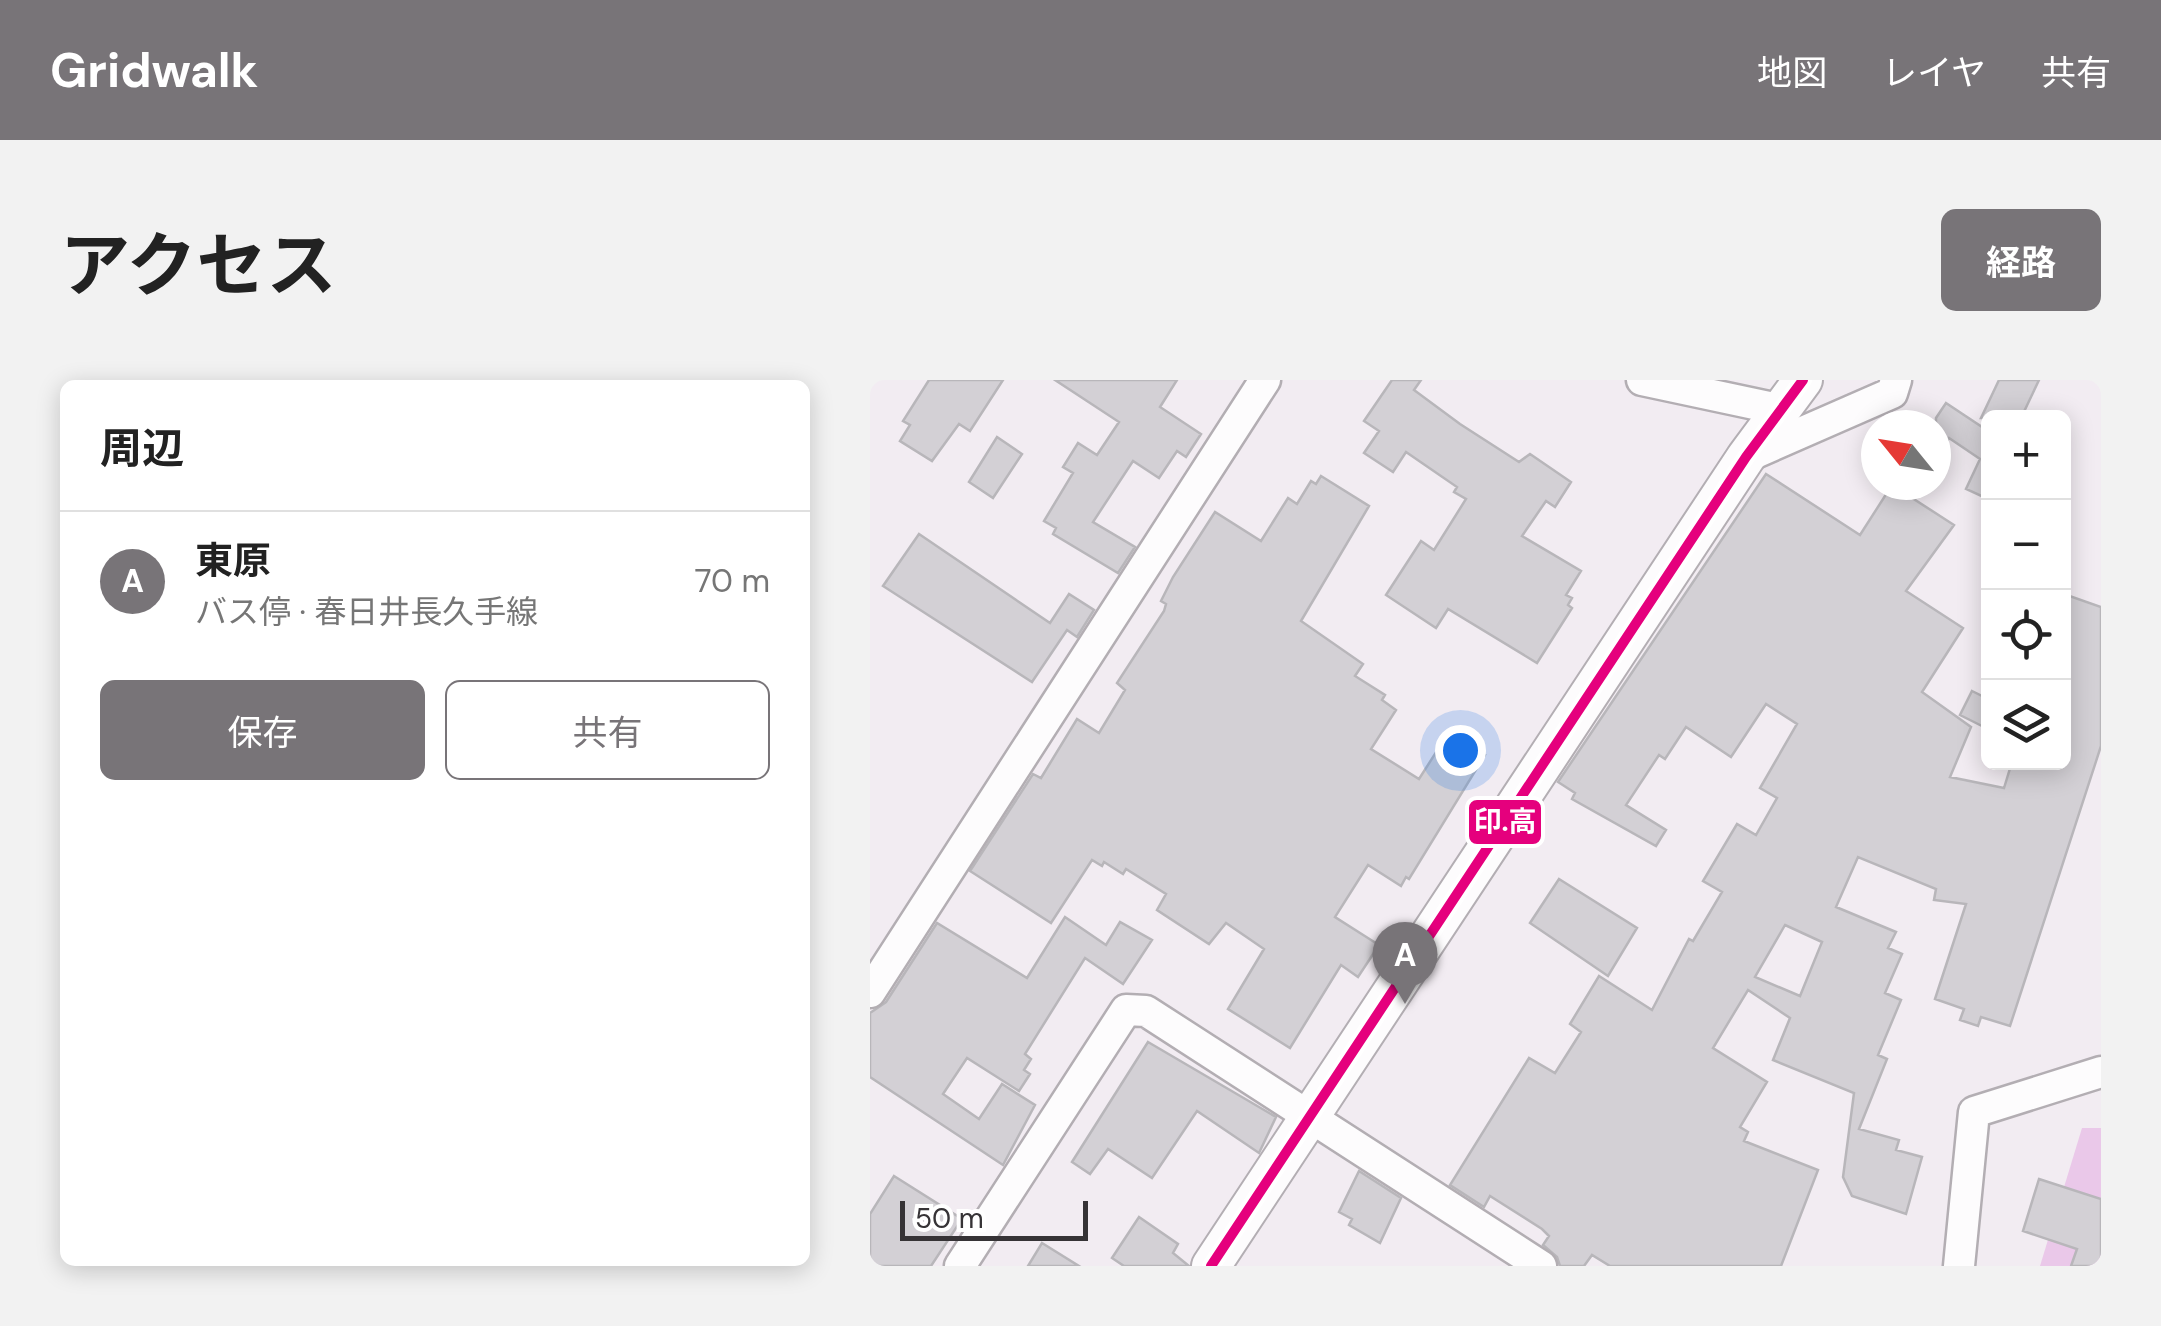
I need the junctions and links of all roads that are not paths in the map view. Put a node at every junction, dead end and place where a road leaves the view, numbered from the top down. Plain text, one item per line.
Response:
1 (1264, 380) edge
2 (1642, 380) edge
3 (1802, 380) edge
4 (1896, 380) edge
5 (1771, 398) edge
6 (1746, 457) junction
7 (870, 992) edge
8 (2101, 1072) edge
9 (1308, 1114) junction
10 (960, 1266) edge
11 (1211, 1266) edge
12 (1541, 1266) edge
13 (1959, 1266) edge

1 - 7 street
2 - 5 street
3 - 5 main road
4 - 6 street
5 - 6 main road
6 - 9 main road
8 - 13 street
9 - 10 street
9 - 11 main road
9 - 12 street

